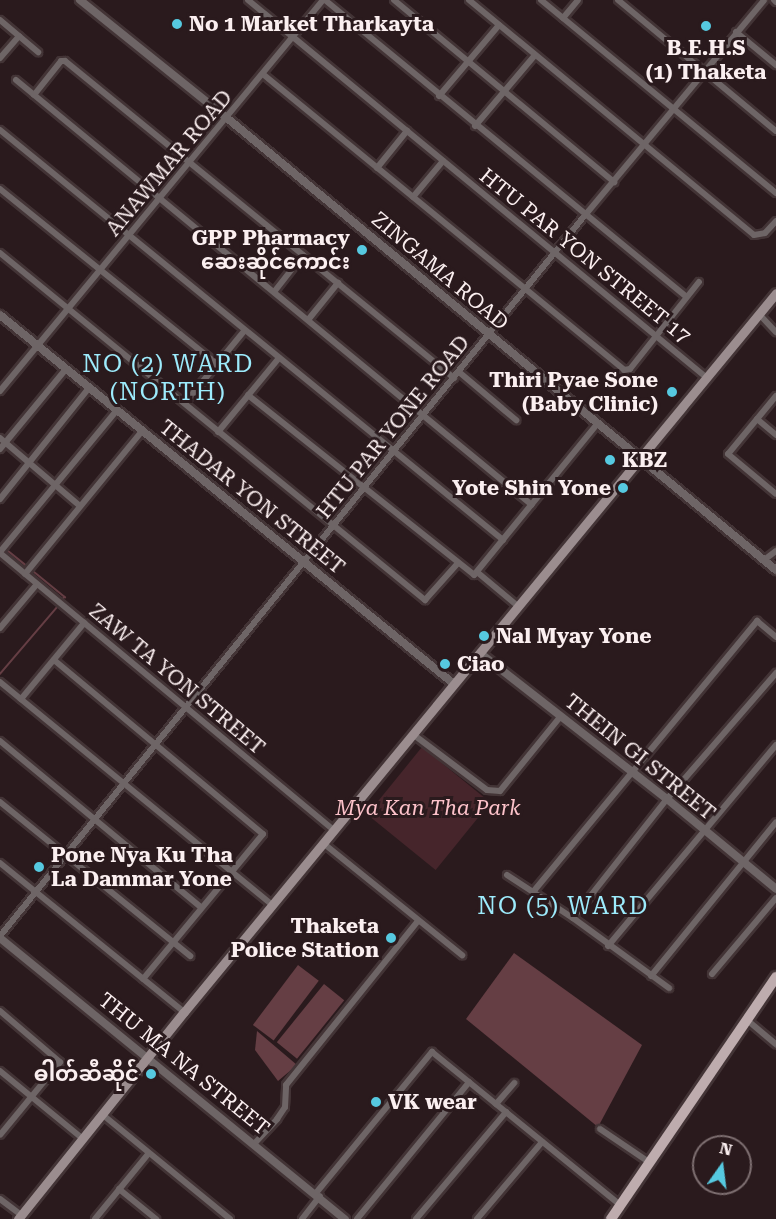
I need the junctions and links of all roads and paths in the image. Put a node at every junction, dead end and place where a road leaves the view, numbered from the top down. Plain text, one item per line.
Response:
1 (80, 0) edge
2 (248, 0) edge
3 (324, 0) edge
4 (394, 0) edge
5 (469, 0) edge
6 (541, 0) edge
7 (578, 0) edge
8 (618, 0) edge
9 (764, 0) edge
10 (563, 18) junction
11 (0, 20) edge
12 (499, 25) junction
13 (736, 32) junction
14 (19, 36) junction
15 (293, 37) junction
16 (38, 52) dead end
17 (535, 55) junction
18 (0, 58) edge
19 (468, 61) junction
20 (776, 65) edge
21 (704, 72) junction
22 (264, 75) junction
23 (16, 80) dead end
24 (504, 91) junction
25 (34, 94) junction
26 (439, 96) junction
27 (674, 109) junction
28 (228, 118) junction
29 (475, 126) junction
30 (776, 131) edge
31 (407, 132) junction
32 (1, 134) edge
33 (644, 145) junction
34 (443, 161) junction
35 (190, 163) junction
36 (377, 168) junction
37 (614, 182) junction
38 (0, 189) edge
39 (776, 193) edge
40 (413, 197) junction
41 (160, 199) junction
42 (586, 214) junction
43 (776, 221) edge
44 (129, 236) junction
45 (0, 253) edge
46 (556, 254) junction
47 (303, 255) junction
48 (101, 271) junction
49 (699, 282) dead end
50 (338, 283) junction
51 (526, 290) junction
52 (274, 292) junction
53 (776, 293) edge
54 (686, 297) junction
55 (68, 310) junction
56 (759, 314) junction
57 (0, 315) edge
58 (308, 321) junction
59 (245, 330) junction
60 (776, 332) edge
61 (489, 335) junction
62 (656, 336) junction
63 (38, 346) junction
64 (279, 358) junction
65 (217, 364) junction
66 (66, 369) junction
67 (459, 372) junction
68 (454, 378) junction
69 (707, 378) junction
70 (89, 388) junction
71 (0, 391) edge
72 (248, 395) junction
73 (776, 396) edge
74 (185, 403) junction
75 (117, 410) junction
76 (424, 416) junction
77 (757, 419) junction
78 (516, 420) dead end
79 (598, 423) junction
80 (142, 431) junction
81 (218, 432) junction
82 (776, 435) edge
83 (3, 441) edge
84 (0, 449) edge
85 (394, 452) junction
86 (641, 458) junction
87 (28, 462) junction
88 (55, 485) junction
89 (365, 488) junction
90 (776, 494) edge
91 (0, 499) edge
92 (532, 504) junction
93 (80, 506) junction
94 (334, 526) junction
95 (503, 540) junction
96 (776, 550) edge
97 (0, 553) edge
98 (764, 560) junction
99 (458, 563) junction
100 (303, 564) junction
101 (776, 570) edge
102 (25, 574) junction
103 (476, 574) junction
104 (37, 584) junction
105 (519, 606) junction
106 (0, 615) edge
107 (7, 620) junction
108 (84, 623) junction
109 (0, 628) edge
110 (776, 637) edge
111 (480, 653) junction
112 (54, 660) junction
113 (776, 673) edge
114 (0, 682) edge
115 (454, 684) junction
116 (21, 699) junction
117 (186, 708) junction
118 (561, 716) junction
119 (414, 735) junction
120 (0, 741) edge
121 (156, 745) junction
122 (776, 745) edge
123 (634, 774) junction
124 (123, 785) junction
125 (667, 799) junction
126 (0, 802) edge
127 (94, 820) junction
128 (776, 822) edge
129 (334, 830) junction
130 (703, 831) junction
131 (323, 843) junction
132 (65, 856) junction
133 (742, 862) junction
134 (0, 863) edge
135 (230, 873) junction
136 (507, 875) dead end
137 (776, 889) edge
138 (36, 892) junction
139 (533, 892) junction
140 (776, 898) edge
141 (272, 905) junction
142 (201, 907) junction
143 (573, 918) junction
144 (418, 921) junction
145 (0, 937) edge
146 (172, 942) junction
147 (608, 946) junction
148 (462, 955) dead end
149 (190, 956) dead end
150 (712, 974) dead end
151 (651, 976) junction
152 (776, 977) edge
153 (143, 979) junction
154 (669, 988) dead end
155 (0, 1011) edge
156 (184, 1012) junction
157 (747, 1020) junction
158 (776, 1044) edge
159 (147, 1058) junction
160 (0, 1071) edge
161 (469, 1082) junction
162 (514, 1083) dead end
163 (32, 1097) junction
164 (496, 1104) junction
165 (506, 1112) junction
166 (103, 1115) junction
167 (600, 1129) dead end
168 (0, 1135) edge
169 (83, 1139) junction
170 (543, 1142) junction
171 (254, 1144) junction
172 (149, 1153) junction
173 (649, 1162) junction
174 (119, 1190) junction
175 (318, 1195) junction
176 (0, 1198) edge
177 (620, 1205) junction
178 (20, 1217) edge
179 (95, 1219) edge
180 (156, 1219) edge
181 (230, 1219) edge
182 (302, 1219) edge
183 (345, 1219) edge
184 (357, 1219) edge
185 (416, 1219) edge
186 (477, 1219) edge
187 (611, 1219) edge

1 - 28 street, ZINGAMA ROAD
2 - 15 street, HTU PAR YON STREET 17
3 - 15 street, ANAWMAR ROAD
3 - 26 street
4 - 19 street
5 - 12 street
6 - 10 street
7 - 10 street
8 - 21 street
9 - 13 street, HTU PAR YONE ROAD
10 - 27 street
11 - 14 street
12 - 17 street
12 - 19 street
13 - 20 street
13 - 21 street, HTU PAR YONE ROAD
14 - 16 street
14 - 18 street
15 - 22 street, ANAWMAR ROAD
15 - 31 street, HTU PAR YON STREET 17
17 - 24 street
17 - 33 street
19 - 24 street
19 - 26 street
21 - 27 street, HTU PAR YONE ROAD
21 - 30 street
22 - 28 street, ANAWMAR ROAD
22 - 36 street
23 - 25 street
24 - 29 street
24 - 37 street
25 - 35 street
25 - 41 street
26 - 29 street
27 - 33 street, HTU PAR YONE ROAD
27 - 39 street
28 - 35 street, ANAWMAR ROAD
28 - 61 street, ZINGAMA ROAD
29 - 42 street
31 - 34 street, HTU PAR YON STREET 17
31 - 36 street
32 - 44 street
33 - 37 street, HTU PAR YONE ROAD
33 - 43 street
34 - 40 street
34 - 46 street, HTU PAR YON STREET 17
35 - 41 street, ANAWMAR ROAD
35 - 47 street
36 - 40 street
37 - 42 street, HTU PAR YONE ROAD
38 - 48 street
40 - 51 street
41 - 44 street, ANAWMAR ROAD
41 - 52 street
42 - 46 street, HTU PAR YONE ROAD
42 - 54 street
44 - 48 street, ANAWMAR ROAD
44 - 59 street
45 - 55 street
46 - 51 street, HTU PAR YONE ROAD
46 - 62 street, HTU PAR YON STREET 17
47 - 50 street
47 - 52 street
48 - 55 street, ANAWMAR ROAD
48 - 65 street
49 - 54 street
50 - 58 street
50 - 68 street
51 - 61 street, HTU PAR YONE ROAD
51 - 62 street
52 - 58 street
53 - 56 main road
54 - 62 street
55 - 63 street, ANAWMAR ROAD
55 - 74 street
56 - 60 street
56 - 69 main road
57 - 63 street, THADAR YON STREET
58 - 76 street
59 - 64 street
59 - 65 street
61 - 67 street, HTU PAR YONE ROAD
61 - 79 street, ZINGAMA ROAD
62 - 69 street, HTU PAR YON STREET 17
63 - 66 street, THADAR YON STREET
63 - 71 street, ANAWMAR ROAD
64 - 72 street
64 - 85 street
65 - 74 street
66 - 70 street, THADAR YON STREET
66 - 83 street
67 - 68 street, HTU PAR YONE ROAD
67 - 78 street
68 - 76 street, HTU PAR YONE ROAD
69 - 86 main road
70 - 75 street, THADAR YON STREET
70 - 87 street
72 - 81 street
72 - 89 street
73 - 77 street
74 - 81 street
75 - 80 street, THADAR YON STREET
75 - 88 street
76 - 85 street, HTU PAR YONE ROAD
76 - 92 street
77 - 82 street
77 - 90 street
79 - 86 street, ZINGAMA ROAD
79 - 92 street
80 - 93 street
80 - 100 street, THADAR YON STREET
81 - 94 street
83 - 84 street
83 - 87 street
85 - 89 street, HTU PAR YONE ROAD
85 - 95 street
86 - 98 street, ZINGAMA ROAD
86 - 105 main road
87 - 88 street
87 - 91 street
88 - 93 street
88 - 97 street
89 - 94 street, HTU PAR YONE ROAD
89 - 99 street
92 - 95 street
93 - 102 street
94 - 99 street
94 - 100 street, HTU PAR YONE ROAD
95 - 103 street
96 - 98 street
97 - 102 street, ZAW TA YON STREET
98 - 101 street, ZINGAMA ROAD
99 - 103 street
100 - 115 street, THADAR YON STREET
100 - 117 street, HTU PAR YONE ROAD
102 - 104 street, ZAW TA YON STREET
103 - 105 street
104 - 107 street
104 - 108 street, ZAW TA YON STREET
105 - 111 main road
106 - 107 street
107 - 109 street
108 - 112 street
108 - 117 street, ZAW TA YON STREET
110 - 123 street
111 - 115 main road
111 - 118 street, THEIN GI STREET
112 - 116 street
112 - 121 street
113 - 125 street
114 - 116 street
115 - 119 main road
116 - 124 street
117 - 121 street, HTU PAR YONE ROAD
117 - 129 street, ZAW TA YON STREET
118 - 119 street
118 - 123 street, THEIN GI STREET
119 - 129 main road
120 - 127 street
121 - 124 street, HTU PAR YONE ROAD
121 - 135 street
122 - 130 street
123 - 125 street, THEIN GI STREET
123 - 139 street
124 - 127 street, HTU PAR YONE ROAD
124 - 135 street
125 - 130 street, THEIN GI STREET
125 - 143 street
126 - 132 street
127 - 132 street, HTU PAR YONE ROAD
127 - 142 street
128 - 133 street
129 - 131 main road
130 - 133 street, THEIN GI STREET
130 - 147 street
131 - 141 main road
131 - 144 street
132 - 138 street, HTU PAR YONE ROAD
132 - 146 street
133 - 137 street, THEIN GI STREET
133 - 151 street
134 - 138 street
135 - 141 street
135 - 142 street
136 - 139 street
138 - 145 street, HTU PAR YONE ROAD
138 - 153 street
139 - 143 street
140 - 150 street
141 - 156 main road
142 - 146 street
143 - 147 street
144 - 148 street
144 - 171 street
145 - 159 street, THU MA NA STREET
146 - 149 street
146 - 153 street
147 - 151 street
151 - 154 street
152 - 157 main road
153 - 156 street
155 - 163 street
156 - 159 main road
157 - 158 street
157 - 173 main road
159 - 166 main road
159 - 171 street, THU MA NA STREET
160 - 163 street
161 - 164 street
161 - 175 street
161 - 184 street
162 - 164 street
163 - 168 street
163 - 169 street
164 - 165 street
165 - 170 street
165 - 185 street
166 - 169 main road
166 - 172 street
167 - 173 street
169 - 178 main road
170 - 177 street
170 - 186 street
171 - 175 street, THU MA NA STREET
172 - 174 street
172 - 181 street
173 - 177 main road
174 - 179 street
174 - 180 street
175 - 182 street
175 - 183 street, THU MA NA STREET
176 - 178 street
177 - 187 main road

